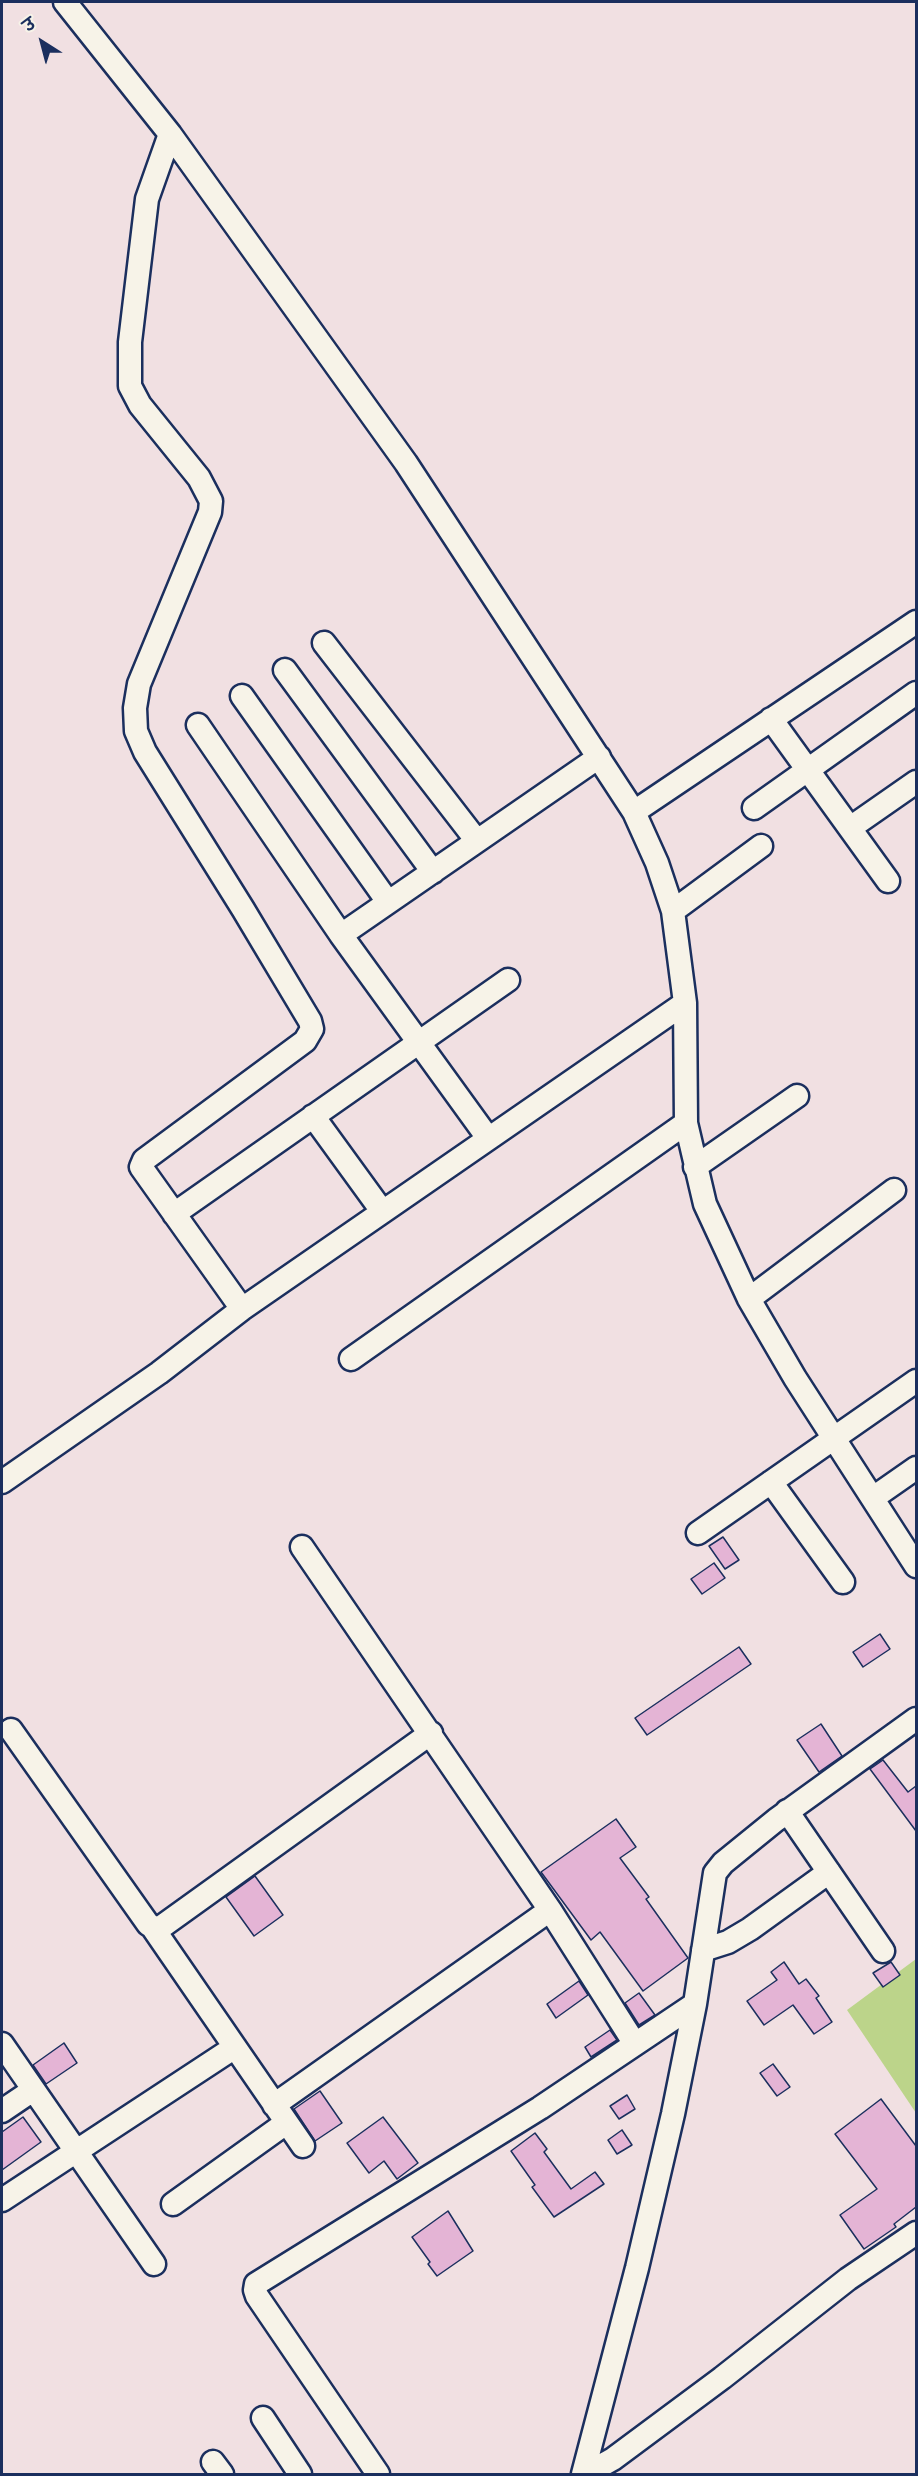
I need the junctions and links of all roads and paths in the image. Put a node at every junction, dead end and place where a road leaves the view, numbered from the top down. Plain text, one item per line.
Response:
1 (65, 2) edge
2 (170, 134) junction
3 (916, 622) edge
4 (324, 643) dead end
5 (285, 670) dead end
6 (916, 693) edge
7 (242, 696) dead end
8 (771, 719) junction
9 (198, 725) dead end
10 (598, 757) junction
11 (808, 770) junction
12 (916, 782) edge
13 (754, 808) dead end
14 (634, 812) junction
15 (850, 828) junction
16 (477, 841) junction
17 (761, 846) dead end
18 (433, 872) junction
19 (888, 881) dead end
20 (388, 902) junction
21 (674, 911) junction
22 (341, 935) junction
23 (508, 980) dead end
24 (685, 1003) junction
25 (419, 1042) junction
26 (797, 1096) dead end
27 (313, 1116) junction
28 (686, 1123) junction
29 (488, 1138) junction
30 (695, 1167) junction
31 (894, 1190) dead end
32 (382, 1211) junction
33 (174, 1214) junction
34 (749, 1299) junction
35 (242, 1309) junction
36 (351, 1359) dead end
37 (916, 1381) edge
38 (834, 1438) junction
39 (916, 1468) edge
40 (2, 1482) edge
41 (771, 1482) junction
42 (873, 1498) junction
43 (698, 1533) dead end
44 (302, 1547) dead end
45 (916, 1566) edge
46 (843, 1582) dead end
47 (916, 1719) edge
48 (11, 1730) dead end
49 (431, 1733) junction
50 (787, 1811) junction
51 (829, 1872) junction
52 (550, 1910) junction
53 (153, 1928) junction
54 (703, 1950) junction
55 (883, 1951) dead end
56 (695, 2004) junction
57 (2, 2044) edge
58 (635, 2044) junction
59 (235, 2047) junction
60 (33, 2090) junction
61 (2, 2111) edge
62 (280, 2114) junction
63 (303, 2146) dead end
64 (76, 2150) junction
65 (2, 2200) edge
66 (172, 2204) dead end
67 (916, 2233) edge
68 (154, 2264) dead end
69 (263, 2418) dead end
70 (300, 2475) edge
71 (378, 2475) edge
72 (585, 2475) edge

1 - 2 street
2 - 10 street
2 - 33 street
3 - 8 street
4 - 16 street
5 - 18 street
6 - 11 street
7 - 20 street
8 - 11 street
8 - 14 street
9 - 22 street
10 - 14 street
10 - 16 street
11 - 13 street
11 - 15 street
12 - 15 street
14 - 21 street
15 - 19 street
16 - 18 street
17 - 21 street
18 - 20 street
20 - 22 street
21 - 24 street
22 - 25 street
23 - 25 street
24 - 28 street
24 - 29 street
25 - 27 street
25 - 29 street
26 - 30 street
27 - 32 street
27 - 33 street
28 - 30 street
28 - 36 street
29 - 32 street
30 - 34 street
31 - 34 street
32 - 35 street
33 - 35 street
34 - 38 street
35 - 40 street
37 - 38 street
38 - 41 street
38 - 42 street
39 - 42 street
41 - 43 street
41 - 46 street
42 - 45 street
44 - 49 street
47 - 50 street
48 - 53 street
49 - 52 street
49 - 53 street
50 - 51 street
50 - 54 street
51 - 54 street
51 - 55 street
52 - 58 street
52 - 62 street
53 - 59 street
54 - 56 street
56 - 58 street
56 - 72 street
57 - 60 street
58 - 71 street
59 - 62 street
59 - 64 street
60 - 61 street
60 - 64 street
62 - 63 street
62 - 66 street
64 - 65 street
64 - 68 street
67 - 72 street
69 - 70 street

